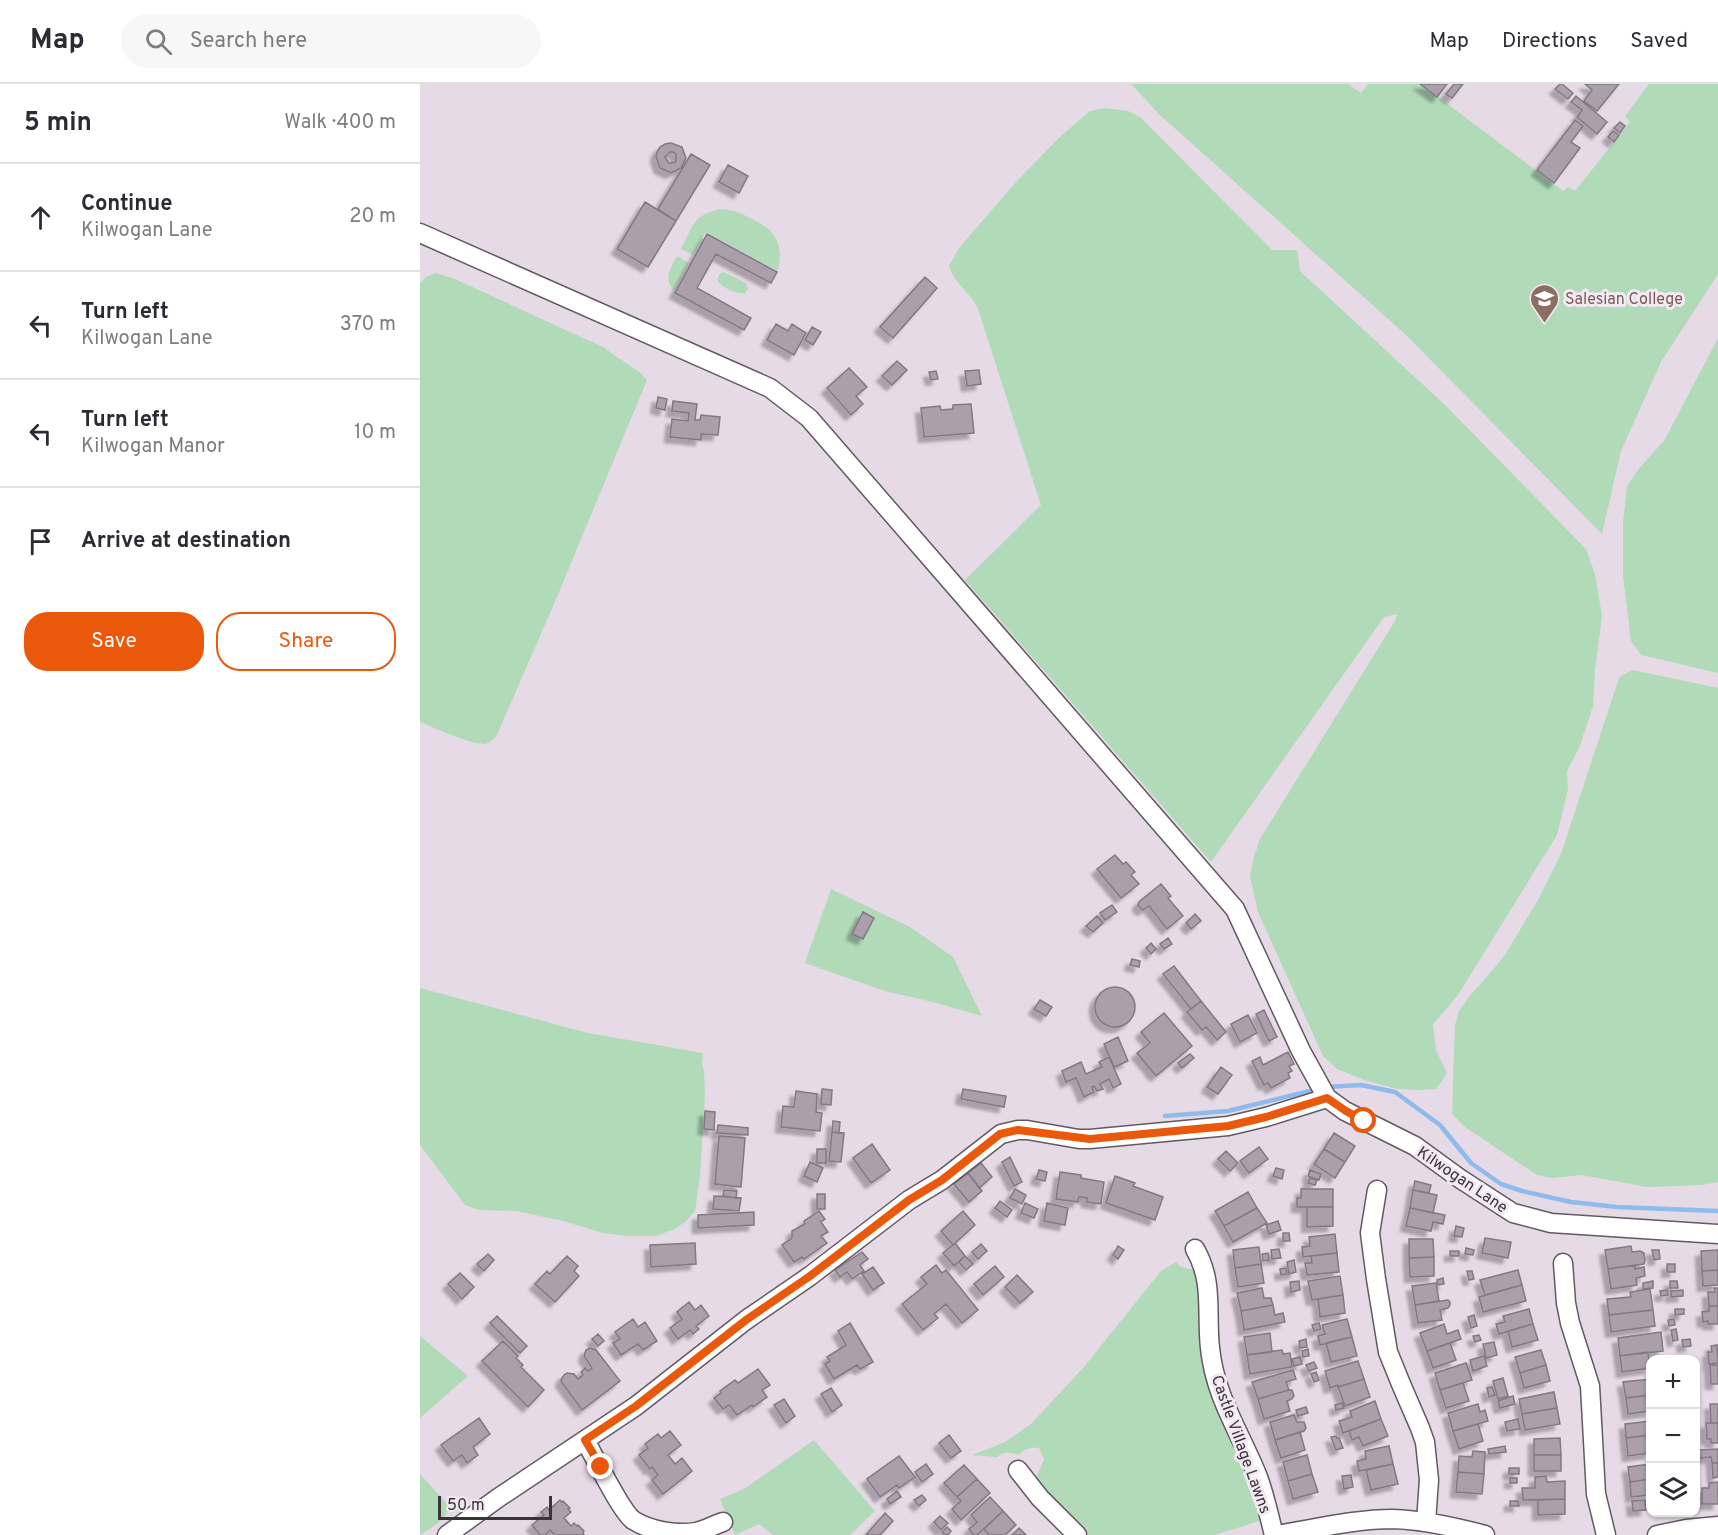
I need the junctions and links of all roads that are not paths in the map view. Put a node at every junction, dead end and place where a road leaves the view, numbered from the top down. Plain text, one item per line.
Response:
1 (420, 233) edge
2 (1322, 1089) junction
3 (1377, 1190) dead end
4 (1718, 1234) edge
5 (1195, 1248) dead end
6 (1563, 1263) dead end
7 (585, 1440) junction
8 (1018, 1470) dead end
9 (723, 1522) dead end
10 (1426, 1522) junction
11 (1718, 1526) edge
12 (447, 1535) edge
13 (1077, 1535) edge
14 (1275, 1535) edge
15 (1485, 1535) edge
16 (1606, 1535) edge
17 (1657, 1535) edge

1 - 2 street
2 - 4 street, Kilwogan Lane
2 - 7 street
3 - 10 street
5 - 14 street, Castle Village Lawns
6 - 16 street
7 - 9 street
7 - 12 street
8 - 13 street
10 - 14 street
10 - 15 street
11 - 17 street

